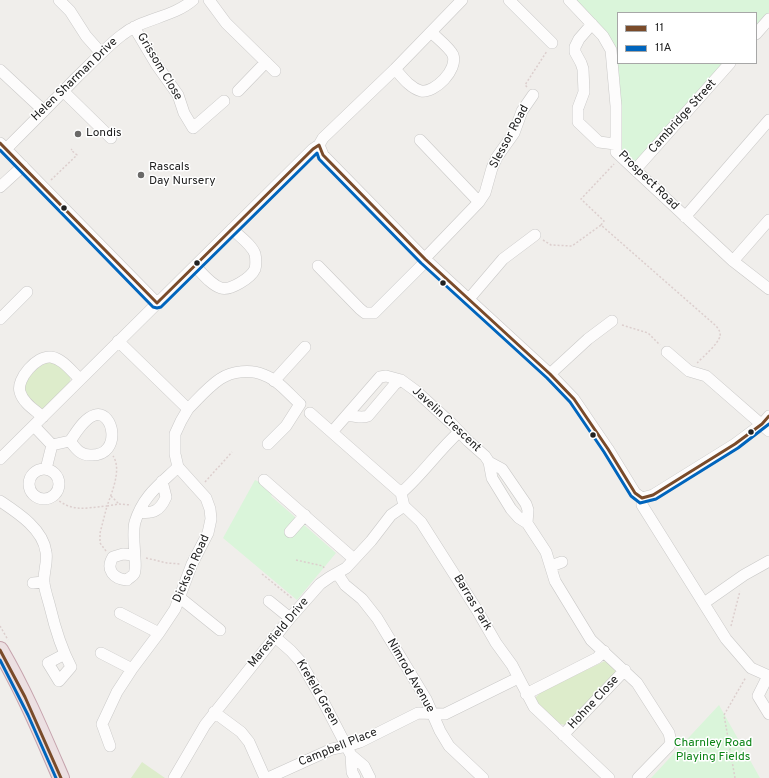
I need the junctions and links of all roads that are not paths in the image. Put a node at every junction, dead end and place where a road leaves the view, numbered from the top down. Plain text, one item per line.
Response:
1 (59, 0) edge
2 (193, 0) edge
3 (209, 0) edge
4 (462, 0) edge
5 (509, 0) edge
6 (569, 0) edge
7 (769, 20) edge
8 (592, 24) junction
9 (134, 27) junction
10 (431, 32) junction
11 (757, 33) edge
12 (552, 43) road end
13 (101, 53) junction
14 (266, 62) junction
15 (729, 64) edge
16 (395, 69) junction
17 (0, 70) edge
18 (275, 70) dead end
19 (64, 91) junction
20 (238, 91) dead end
21 (533, 95) road end
22 (224, 101) dead end
23 (44, 111) junction
24 (769, 120) edge
25 (111, 138) dead end
26 (420, 140) dead end
27 (615, 144) junction
28 (319, 145) junction
29 (3, 146) edge
30 (23, 166) junction
31 (635, 170) junction
32 (0, 187) edge
33 (479, 202) junction
34 (685, 217) junction
35 (769, 220) edge
36 (232, 229) junction
37 (535, 235) road end
38 (425, 259) junction
39 (733, 261) junction
40 (195, 266) junction
41 (318, 266) dead end
42 (769, 290) edge
43 (27, 292) dead end
44 (468, 300) junction
45 (157, 303) junction
46 (0, 318) edge
47 (612, 321) road end
48 (118, 341) junction
49 (305, 347) dead end
50 (667, 352) road end
51 (550, 374) junction
52 (80, 379) junction
53 (401, 380) junction
54 (274, 381) junction
55 (188, 409) junction
56 (310, 413) dead end
57 (347, 416) junction
58 (43, 417) junction
59 (767, 424) edge
60 (34, 426) junction
61 (332, 432) junction
62 (459, 432) junction
63 (70, 441) junction
64 (268, 444) dead end
65 (52, 445) junction
66 (0, 459) edge
67 (489, 462) junction
68 (178, 467) junction
69 (46, 469) junction
70 (264, 480) dead end
71 (162, 481) junction
72 (400, 493) junction
73 (642, 498) junction
74 (0, 502) edge
75 (404, 506) junction
76 (140, 509) junction
77 (305, 515) junction
78 (528, 523) junction
79 (290, 532) dead end
80 (134, 555) junction
81 (354, 559) junction
82 (769, 560) edge
83 (562, 562) dead end
84 (550, 566) junction
85 (333, 575) junction
86 (179, 597) junction
87 (269, 601) dead end
88 (704, 603) junction
89 (120, 613) dead end
90 (290, 618) junction
91 (220, 630) dead end
92 (159, 633) junction
93 (275, 637) junction
94 (0, 650) edge
95 (604, 651) junction
96 (102, 653) dead end
97 (65, 654) dead end
98 (132, 669) junction
99 (625, 670) junction
100 (768, 676) edge
101 (518, 678) junction
102 (526, 694) junction
103 (214, 712) junction
104 (432, 714) junction
105 (769, 714) edge
106 (563, 735) junction
107 (110, 746) dead end
108 (349, 751) junction
109 (61, 778) edge
110 (174, 778) edge
111 (265, 778) edge
112 (268, 778) edge
113 (355, 778) edge
114 (370, 778) edge
115 (483, 778) edge
116 (608, 778) edge
117 (638, 778) edge

1 - 13 street
2 - 9 street, Helen Sharman Drive
3 - 14 street
4 - 10 street
5 - 12 street
6 - 8 street, Prospect Road
7 - 11 street
8 - 27 street, Prospect Road
8 - 27 street
9 - 13 street, Helen Sharman Drive
9 - 22 street, Grissom Close
10 - 16 street
10 - 16 street
13 - 19 street, Helen Sharman Drive
14 - 18 street
14 - 20 street
15 - 31 street, Cambridge Street
16 - 28 street
17 - 23 street
19 - 23 street, Helen Sharman Drive
19 - 25 street
21 - 33 street, Slessor Road
23 - 29 street, Helen Sharman Drive
24 - 34 street
26 - 33 street
27 - 31 street, Prospect Road
28 - 36 street
28 - 38 street
29 - 30 street
30 - 32 street
30 - 45 street
31 - 34 street, Prospect Road
33 - 38 street, Slessor Road
34 - 39 street, Prospect Road
35 - 39 street
36 - 40 street
36 - 40 street
37 - 44 street
38 - 41 street, Slessor Road
38 - 44 street
39 - 42 street, Prospect Road
40 - 45 street
43 - 46 street
44 - 51 street
45 - 48 street
47 - 51 street
48 - 52 street
48 - 55 street
49 - 54 street
50 - 59 street
51 - 73 street
52 - 58 street
52 - 58 street
53 - 57 street, Javelin Crescent
53 - 57 street, Javelin Crescent
53 - 62 street, Javelin Crescent
54 - 55 street
54 - 64 street
55 - 68 street
56 - 61 street
57 - 61 street, Javelin Crescent
58 - 60 street
59 - 73 street
60 - 65 street
60 - 66 street
61 - 72 street
62 - 67 street, Javelin Crescent
62 - 72 street
63 - 63 street
63 - 65 street
65 - 69 street
67 - 78 street, Javelin Crescent
67 - 78 street, Javelin Crescent
68 - 71 street
68 - 86 street, Dickson Road
69 - 69 street
70 - 77 street
71 - 76 street
71 - 76 street
72 - 75 street, Barras Park
73 - 88 street
74 - 97 street
75 - 81 street, Maresfield Drive
75 - 101 street, Barras Park
76 - 80 street
77 - 79 street
77 - 81 street
78 - 84 street, Javelin Crescent
80 - 80 street
81 - 85 street, Maresfield Drive
82 - 88 street
83 - 84 street
84 - 95 street, Javelin Crescent
85 - 90 street, Maresfield Drive
85 - 104 street, Nimrod Avenue
86 - 91 street
86 - 92 street, Dickson Road
87 - 90 street
88 - 100 street
89 - 92 street
90 - 93 street, Maresfield Drive
92 - 98 street, Dickson Road
93 - 103 street, Maresfield Drive
93 - 108 street, Krefeld Green
94 - 109 highway
95 - 99 street, Javelin Crescent
95 - 102 street
96 - 98 street
98 - 107 street, Dickson Road
99 - 106 street, Hohne Close
99 - 117 street, Javelin Crescent
100 - 105 street
101 - 102 street, Barras Park
101 - 104 street, Campbell Place
102 - 106 street, Barras Park
103 - 110 street, Maresfield Drive
103 - 111 street
104 - 108 street, Campbell Place
104 - 115 street, Nimrod Avenue
106 - 116 street, Barras Park
108 - 112 street, Campbell Place
108 - 113 street, Krefeld Green
108 - 114 street, Krefeld Green

